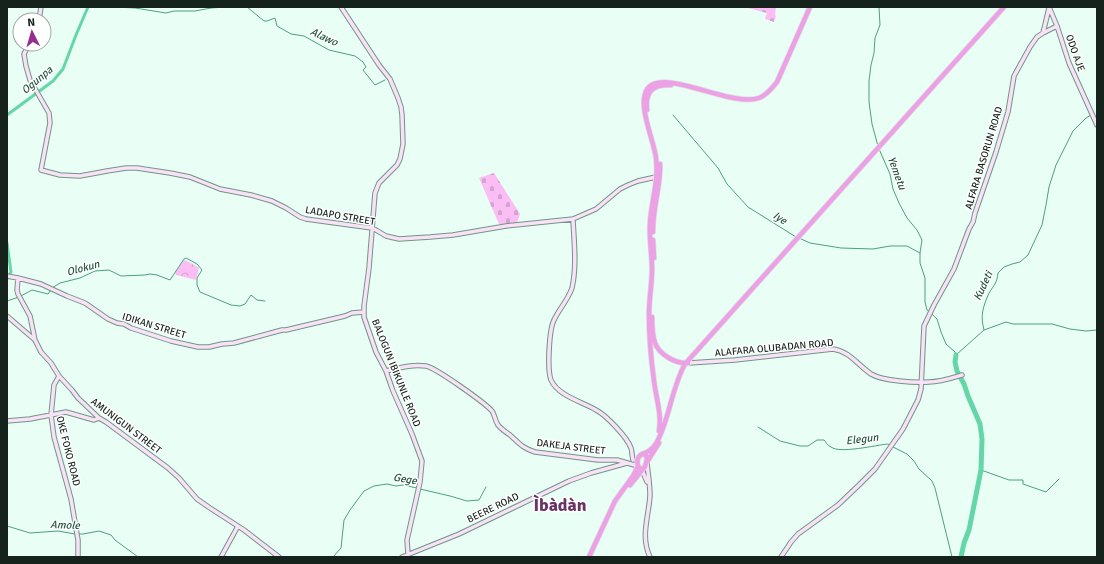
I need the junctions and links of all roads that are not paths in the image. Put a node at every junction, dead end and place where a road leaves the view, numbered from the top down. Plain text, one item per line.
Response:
1 (341, 7) edge
2 (811, 7) edge
3 (1005, 7) edge
4 (1049, 8) edge
5 (1057, 26) junction
6 (1044, 33) junction
7 (25, 52) edge
8 (709, 93) junction
9 (1097, 125) edge
10 (656, 177) junction
11 (572, 219) junction
12 (372, 228) junction
13 (651, 232) junction
14 (9, 276) edge
15 (18, 278) junction
16 (364, 312) junction
17 (7, 316) edge
18 (651, 319) junction
19 (34, 340) junction
20 (687, 363) junction
21 (386, 371) junction
22 (962, 375) dead end
23 (59, 376) junction
24 (922, 382) junction
25 (51, 415) junction
26 (99, 418) junction
27 (7, 421) edge
28 (658, 440) junction
29 (631, 448) junction
30 (641, 454) junction
31 (632, 460) junction
32 (647, 462) junction
33 (628, 463) junction
34 (640, 468) junction
35 (649, 485) junction
36 (609, 516) junction
37 (238, 526) junction
38 (408, 554) junction
39 (78, 557) edge
40 (221, 557) edge
41 (279, 557) edge
42 (402, 557) edge
43 (589, 557) edge
44 (592, 557) edge
45 (650, 557) edge
46 (781, 557) edge

1 - 12 street, BALOGUN IBIKUNLE ROAD
2 - 8 highway
3 - 20 highway
4 - 5 street, ODO AJE
4 - 6 street, ODO AJE
5 - 6 street, ALFARA BASORUN ROAD
5 - 9 street, ODO AJE
6 - 24 street, ALFARA BASORUN ROAD
7 - 12 street, LADAPO STREET
8 - 10 highway
8 - 13 highway
10 - 11 street, LADAPO STREET
10 - 13 highway
11 - 12 street, LADAPO STREET
11 - 29 street
12 - 16 street, BALOGUN IBIKUNLE ROAD
13 - 18 highway
14 - 15 street
15 - 16 street, IDIKAN STREET
15 - 19 street, AMUNIGUN STREET
16 - 21 street, BALOGUN IBIKUNLE ROAD
17 - 19 street
18 - 20 highway
18 - 28 highway
19 - 23 street, AMUNIGUN STREET
20 - 24 street, ALAFARA OLUBADAN ROAD
20 - 28 highway
21 - 33 street, DAKEJA STREET
21 - 38 street, BALOGUN IBIKUNLE ROAD
22 - 24 street, ALAFARA OLUBADAN ROAD
23 - 25 street, OKE FOKO ROAD
23 - 26 street, AMUNIGUN STREET
24 - 46 street
25 - 26 street
25 - 27 street
25 - 39 street, OKE FOKO ROAD
26 - 37 street, AMUNIGUN STREET
28 - 30 highway
28 - 32 highway
29 - 30 street
29 - 31 street
30 - 31 street
30 - 32 highway
30 - 34 highway
31 - 33 street
32 - 34 highway
32 - 35 street
33 - 34 street
33 - 38 street, BEERE ROAD
34 - 35 street
34 - 36 highway
35 - 45 street
36 - 43 highway
36 - 44 highway
37 - 40 street
37 - 41 street, AMUNIGUN STREET
38 - 42 street, BEERE ROAD

